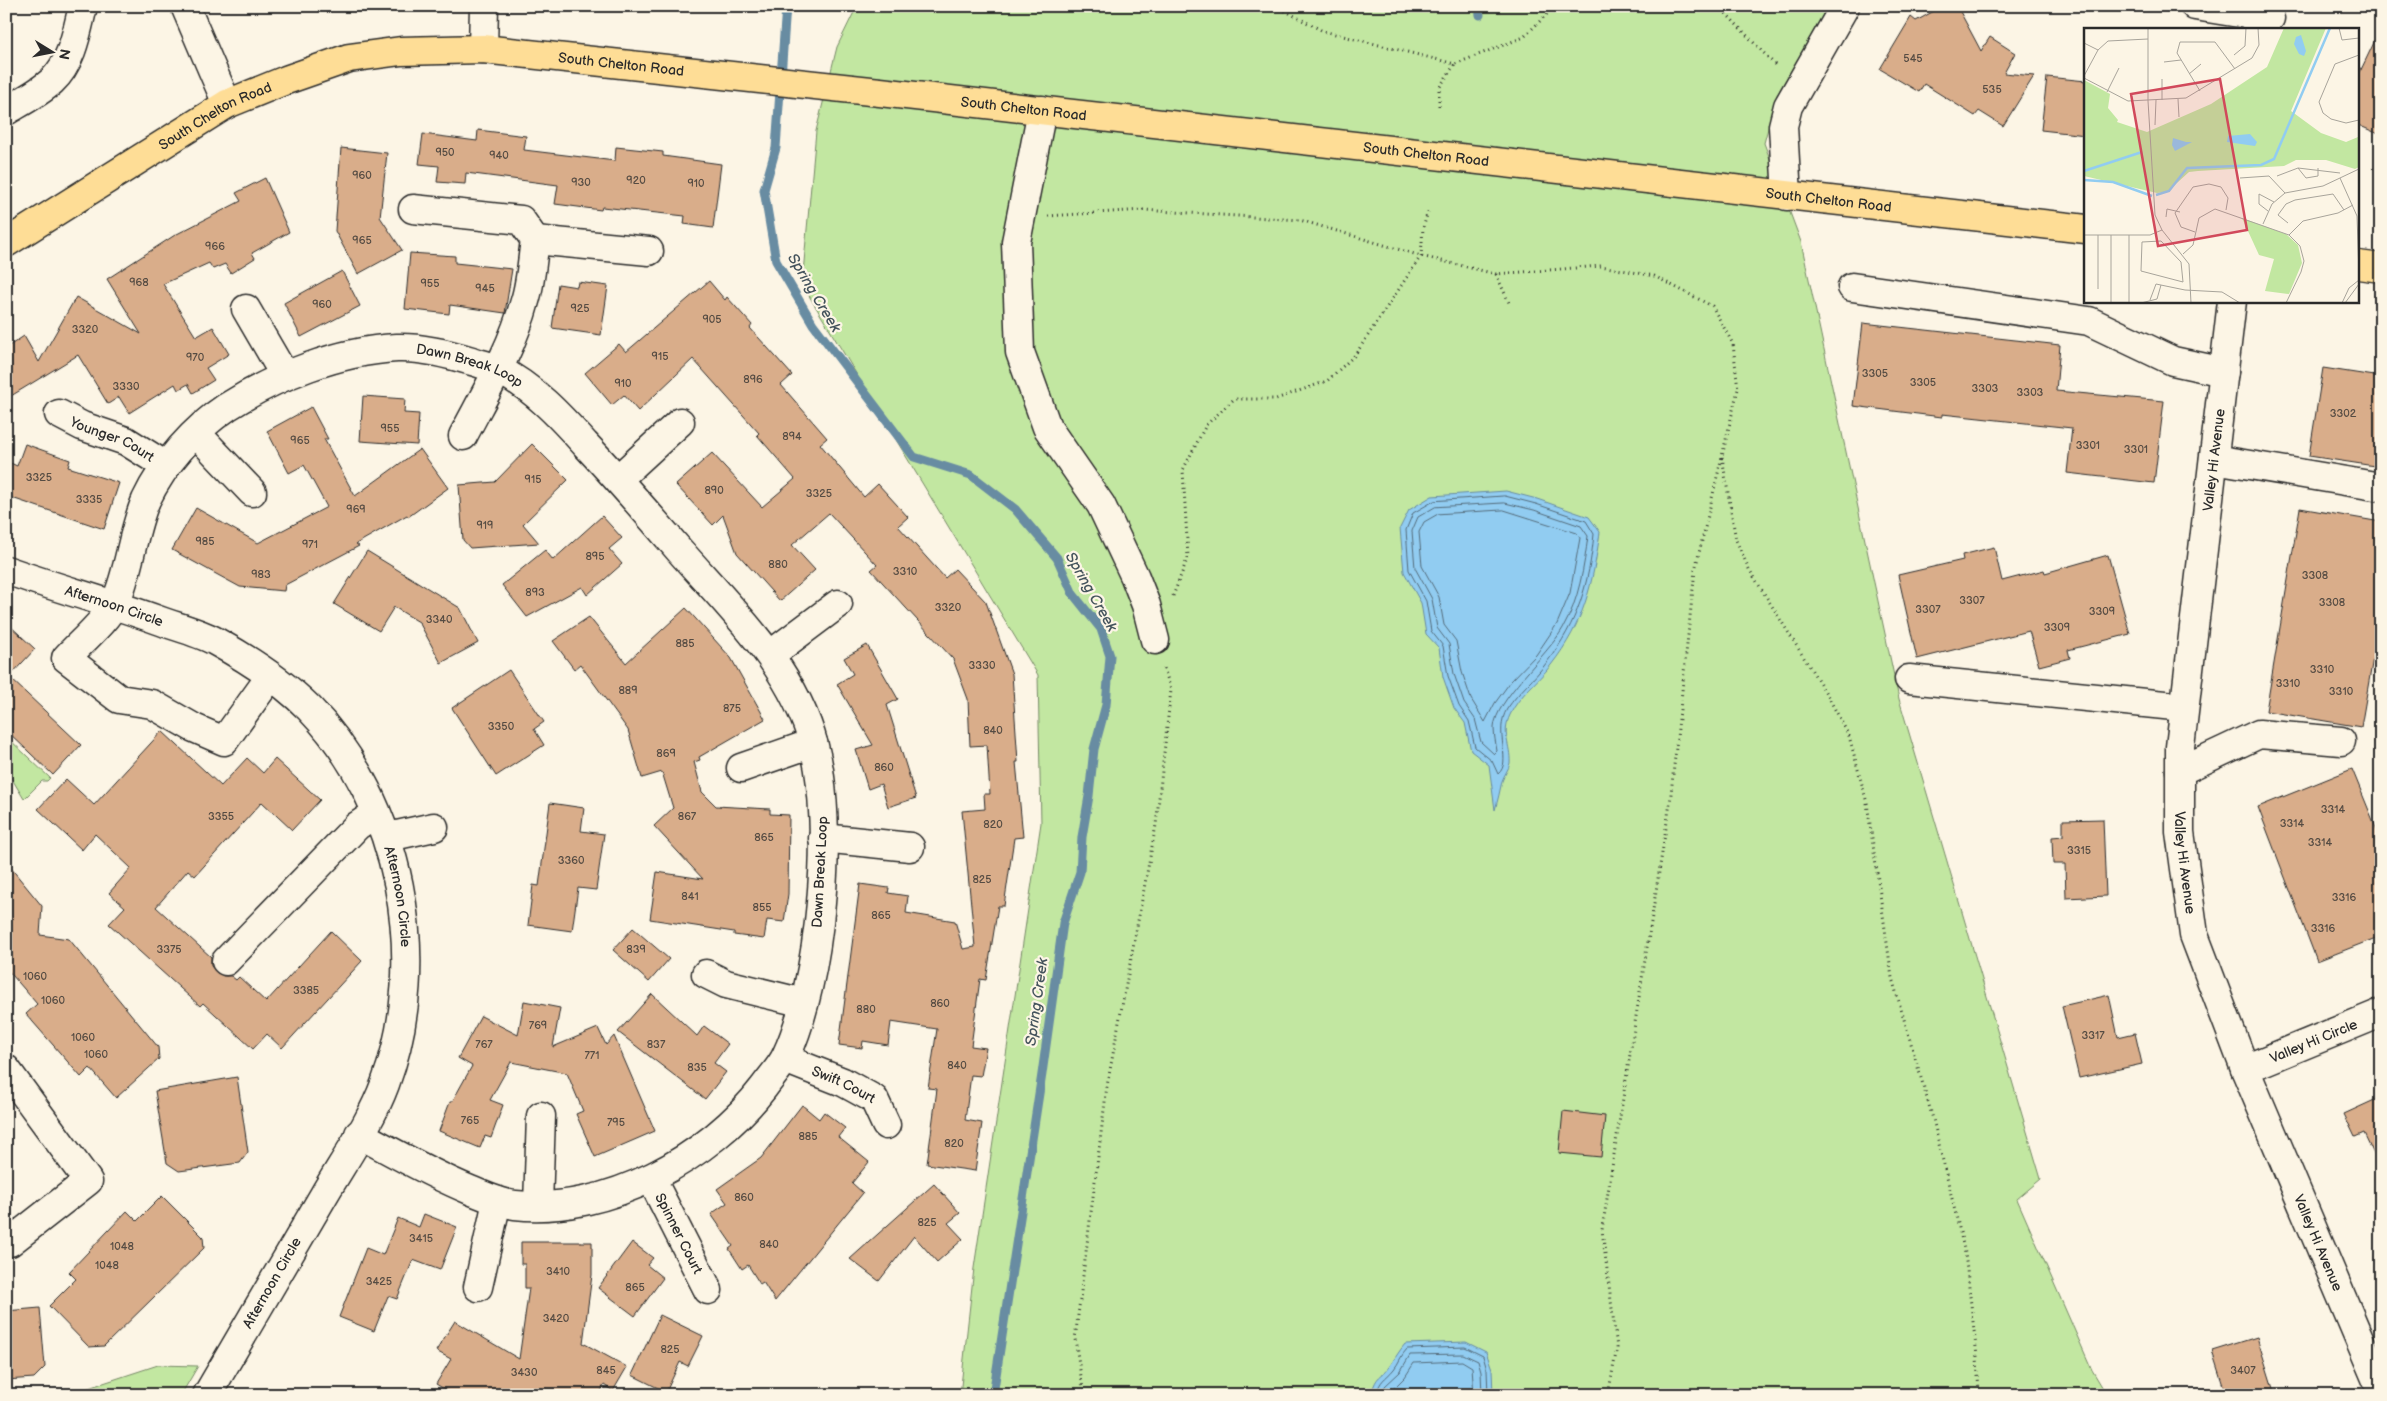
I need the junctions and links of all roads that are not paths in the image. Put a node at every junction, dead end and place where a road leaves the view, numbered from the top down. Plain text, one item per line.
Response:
1 (83, 6) edge
2 (185, 6) edge
3 (484, 6) edge
4 (1845, 6) edge
5 (2195, 6) edge
6 (2271, 18) edge
7 (483, 49) junction
8 (227, 104) junction
9 (1042, 110) junction
10 (6, 111) edge
11 (1787, 196) junction
12 (413, 209) dead end
13 (2084, 230) edge
14 (535, 240) junction
15 (6, 243) edge
16 (649, 251) dead end
17 (2360, 265) edge
18 (2381, 268) edge
19 (1852, 287) dead end
20 (2232, 302) edge
21 (246, 309) dead end
22 (498, 369) junction
23 (2224, 372) junction
24 (285, 376) junction
25 (59, 414) dead end
26 (680, 422) dead end
27 (196, 432) junction
28 (462, 436) dead end
29 (2214, 459) junction
30 (166, 466) junction
31 (618, 479) junction
32 (2381, 487) edge
33 (252, 492) dead end
34 (6, 570) edge
35 (838, 604) dead end
36 (115, 605) junction
37 (1155, 640) road end
38 (770, 655) junction
39 (270, 677) junction
40 (1909, 679) dead end
41 (2184, 707) junction
42 (2341, 741) dead end
43 (813, 743) junction
44 (741, 768) dead end
45 (2180, 771) junction
46 (382, 825) junction
47 (434, 827) dead end
48 (823, 838) junction
49 (910, 847) dead end
50 (226, 962) dead end
51 (706, 974) dead end
52 (804, 1003) junction
53 (2381, 1013) edge
54 (785, 1058) junction
55 (6, 1069) edge
56 (2245, 1069) junction
57 (541, 1116) dead end
58 (886, 1126) dead end
59 (359, 1134) junction
60 (651, 1178) junction
61 (497, 1201) junction
62 (538, 1205) junction
63 (6, 1238) edge
64 (478, 1287) dead end
65 (708, 1290) dead end
66 (2381, 1390) edge
67 (207, 1395) edge

1 - 10 street
2 - 8 street
3 - 7 street
4 - 11 street
5 - 6 street
7 - 8 main road, South Chelton Road
7 - 9 main road, South Chelton Road
8 - 15 main road, South Chelton Road
9 - 11 main road, South Chelton Road
9 - 37 street
11 - 13 main road, South Chelton Road
12 - 14 street
14 - 16 street
14 - 22 street
17 - 18 main road
19 - 23 street
20 - 23 street, Valley Hi Avenue
21 - 24 street
22 - 24 street, Dawn Break Loop
22 - 28 street
22 - 31 street, Dawn Break Loop
23 - 29 street, Valley Hi Avenue
24 - 27 street, Dawn Break Loop
25 - 30 street, Younger Court
26 - 31 street
27 - 30 street, Dawn Break Loop
27 - 33 street
29 - 32 street
29 - 41 street, Valley Hi Avenue
30 - 36 street, Dawn Break Loop
31 - 38 street, Dawn Break Loop
34 - 36 street, Afternoon Circle
35 - 38 street
36 - 39 street, Afternoon Circle
36 - 39 street
38 - 43 street, Dawn Break Loop
39 - 46 street, Afternoon Circle
40 - 41 street
41 - 45 street, Valley Hi Avenue
42 - 45 street
43 - 44 street
43 - 48 street, Dawn Break Loop
45 - 56 street, Valley Hi Avenue
46 - 47 street
46 - 50 street
46 - 59 street, Afternoon Circle
48 - 49 street
48 - 52 street, Dawn Break Loop
51 - 52 street
52 - 54 street, Dawn Break Loop
53 - 56 street, Valley Hi Circle
54 - 58 street, Swift Court
54 - 60 street, Dawn Break Loop
55 - 63 street
56 - 66 street, Valley Hi Avenue
57 - 62 street
59 - 61 street, Dawn Break Loop
59 - 67 street, Afternoon Circle
60 - 62 street, Dawn Break Loop
60 - 65 street, Spinner Court
61 - 62 street, Dawn Break Loop
61 - 64 street

